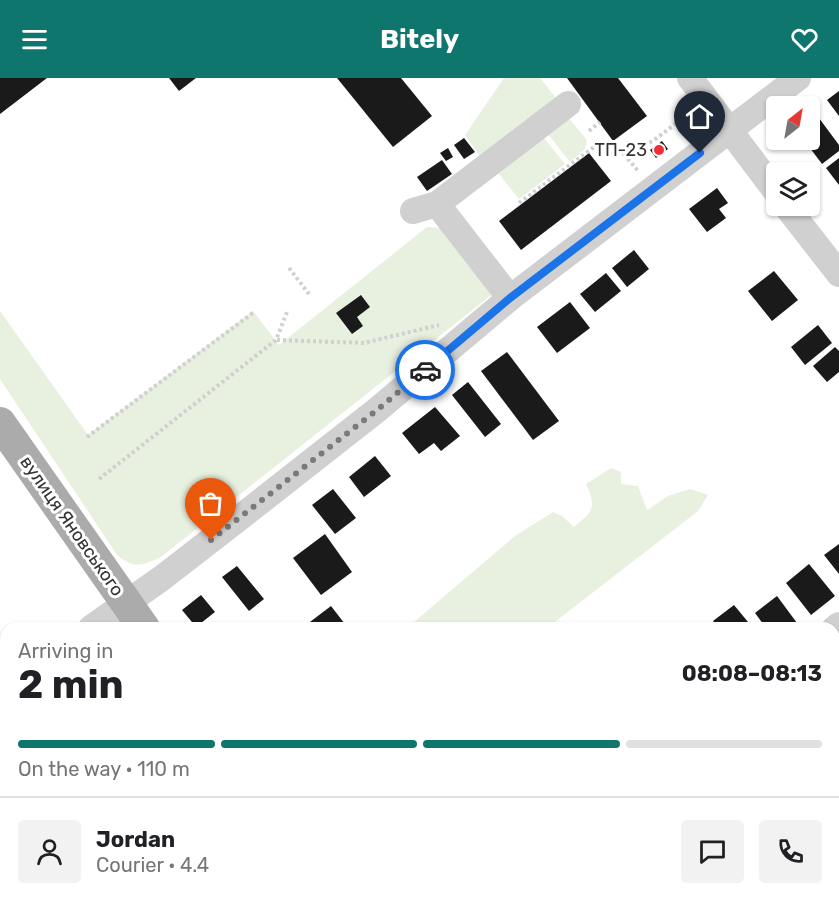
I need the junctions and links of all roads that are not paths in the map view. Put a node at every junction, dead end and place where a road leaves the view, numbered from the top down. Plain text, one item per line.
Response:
1 (690, 78) edge
2 (798, 78) edge
3 (568, 104) dead end
4 (722, 121) junction
5 (766, 179) edge
6 (794, 216) edge
7 (839, 274) edge
8 (510, 298) junction
9 (0, 423) edge
10 (126, 603) junction
11 (99, 622) edge
12 (140, 622) edge

1 - 4 street
2 - 4 street
3 - 8 street
4 - 5 street
4 - 8 street
6 - 7 street
8 - 10 street
9 - 10 main road, вулиця Яновського
10 - 11 street
10 - 12 main road, вулиця Яновського

